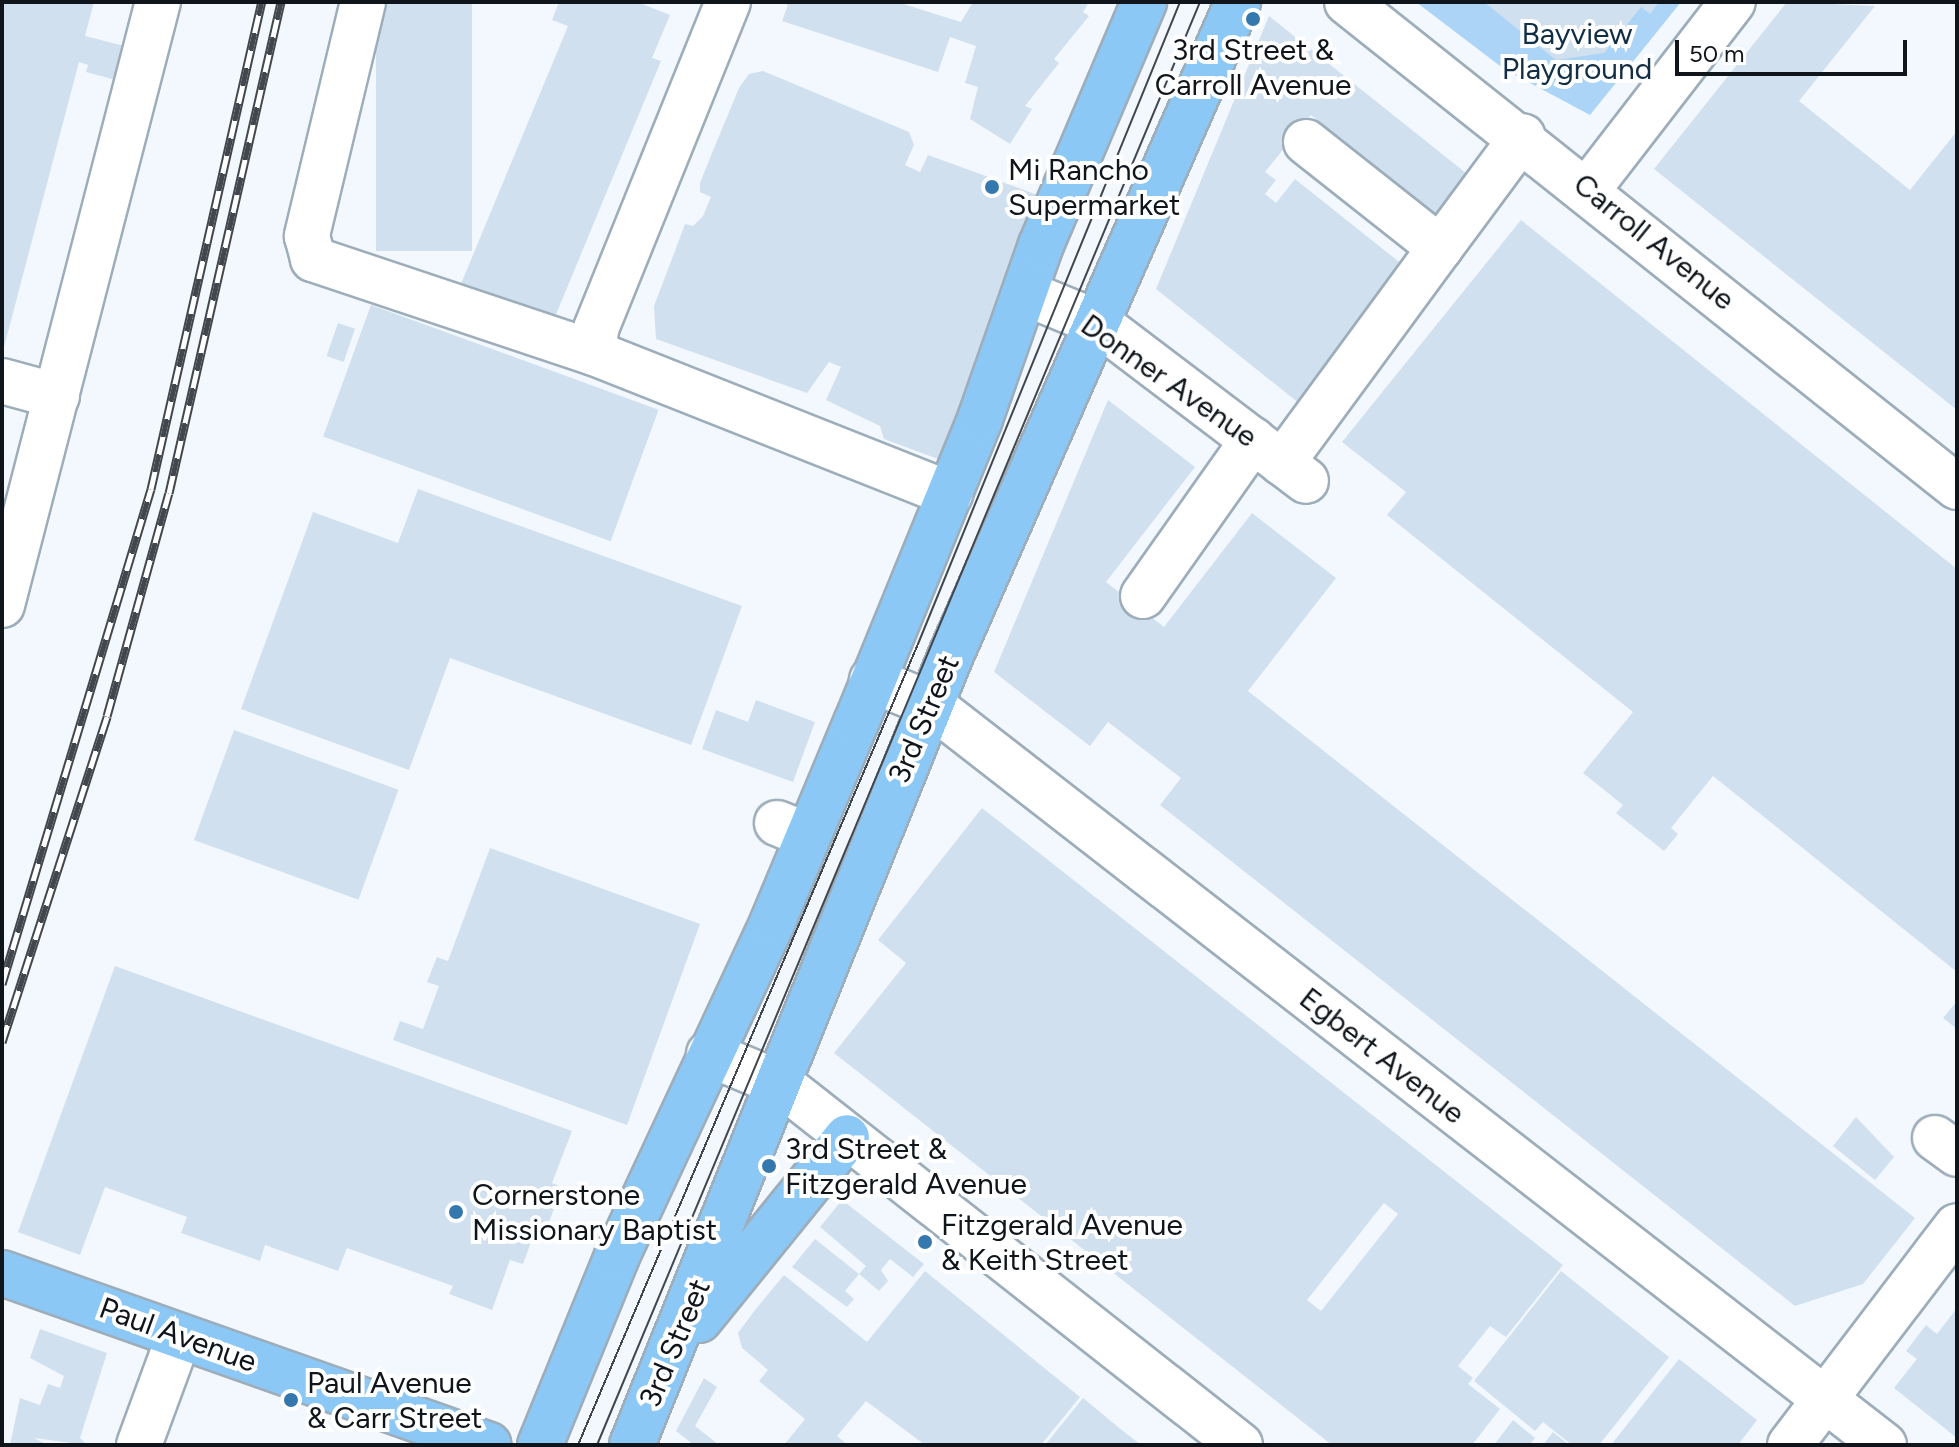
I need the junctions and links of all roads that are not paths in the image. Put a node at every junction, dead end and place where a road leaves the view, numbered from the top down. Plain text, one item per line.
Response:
1 (158, 2) edge
2 (363, 2) edge
3 (728, 2) edge
4 (1144, 2) edge
5 (1238, 2) edge
6 (1347, 2) edge
7 (1733, 2) edge
8 (1523, 136) junction
9 (1306, 142) dead end
10 (1589, 188) junction
11 (1440, 248) junction
12 (1025, 293) junction
13 (1098, 323) junction
14 (594, 353) junction
15 (2, 381) edge
16 (57, 396) junction
17 (1280, 461) junction
18 (1957, 487) edge
19 (950, 494) junction
20 (1143, 596) dead end
21 (2, 605) edge
22 (872, 680) junction
23 (930, 704) junction
24 (709, 1054) junction
25 (781, 1084) junction
26 (847, 1137) junction
27 (1957, 1226) edge
28 (2, 1273) edge
29 (179, 1336) junction
30 (667, 1360) junction
31 (1826, 1401) junction
32 (139, 1445) edge
33 (489, 1445) edge
34 (540, 1445) edge
35 (632, 1445) edge
36 (1240, 1445) edge
37 (1790, 1445) edge
38 (1884, 1445) edge

1 - 16 street
2 - 14 street
3 - 14 street
4 - 12 main road, 3rd Street
5 - 13 main road, 3rd Street
6 - 8 street, Carroll Avenue
7 - 10 street
8 - 10 street, Carroll Avenue
8 - 11 street
9 - 11 street
10 - 18 street, Carroll Avenue
11 - 17 street
12 - 13 street, Donner Avenue
12 - 19 main road, 3rd Street
13 - 17 street, Donner Avenue
13 - 23 main road, 3rd Street
14 - 19 street
15 - 16 street
16 - 21 street
17 - 20 street
19 - 22 main road, 3rd Street
22 - 23 street, Egbert Avenue
22 - 24 main road, 3rd Street
23 - 25 main road, 3rd Street
23 - 31 street, Egbert Avenue
24 - 25 street
24 - 34 main road, 3rd Street
25 - 26 street
25 - 30 main road, 3rd Street
26 - 30 main road
26 - 36 street
27 - 31 street
28 - 29 main road, Paul Avenue
29 - 32 street
29 - 33 main road, Paul Avenue
30 - 35 main road, 3rd Street
31 - 37 street
31 - 38 street, Egbert Avenue

